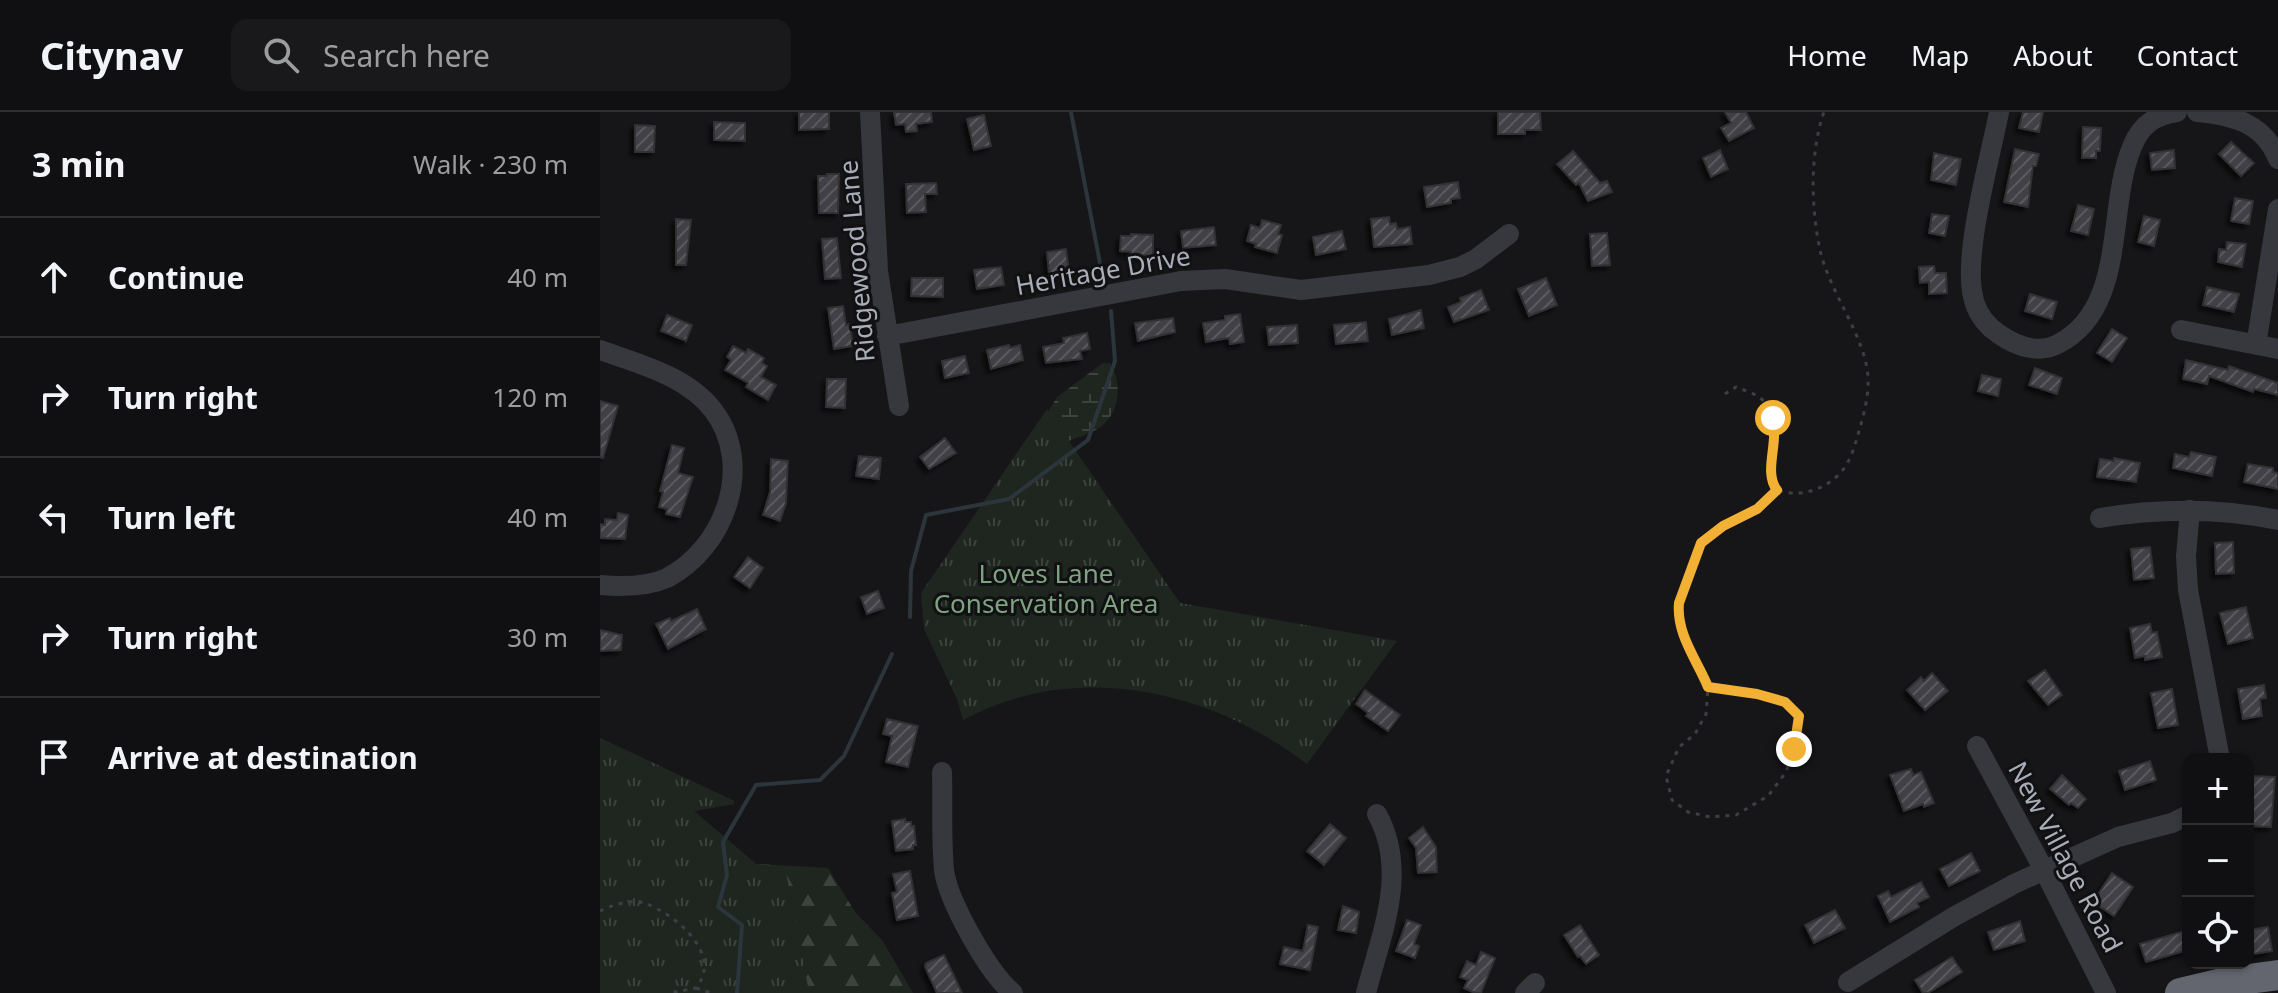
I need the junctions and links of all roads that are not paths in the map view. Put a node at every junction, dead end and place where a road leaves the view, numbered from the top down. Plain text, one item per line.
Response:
1 (870, 112) edge
2 (1999, 112) edge
3 (2177, 112) edge
4 (2197, 112) edge
5 (2278, 159) edge
6 (2278, 209) edge
7 (1509, 234) dead end
8 (2181, 330) dead end
9 (887, 336) junction
10 (2256, 345) junction
11 (2278, 349) edge
12 (600, 350) edge
13 (899, 406) dead end
14 (2190, 510) junction
15 (2100, 518) dead end
16 (2278, 520) edge
17 (600, 585) edge
18 (1977, 746) dead end
19 (2219, 753) edge
20 (942, 772) dead end
21 (1377, 814) dead end
22 (2182, 818) edge
23 (2044, 870) junction
24 (2278, 975) edge
25 (1848, 982) dead end
26 (1013, 993) edge
27 (1366, 993) edge
28 (2106, 993) edge
29 (2180, 993) edge

1 - 9 street, Ridgewood Lane
2 - 3 street
4 - 5 street
6 - 10 street
7 - 9 street, Heritage Drive
8 - 10 street
9 - 13 street, Ridgewood Lane
10 - 11 street
12 - 17 street
14 - 15 street
14 - 16 street
14 - 19 street
18 - 23 street, New Village Road
20 - 26 street
21 - 27 street
22 - 23 street
23 - 25 street
23 - 28 street, New Village Road
24 - 29 highway

